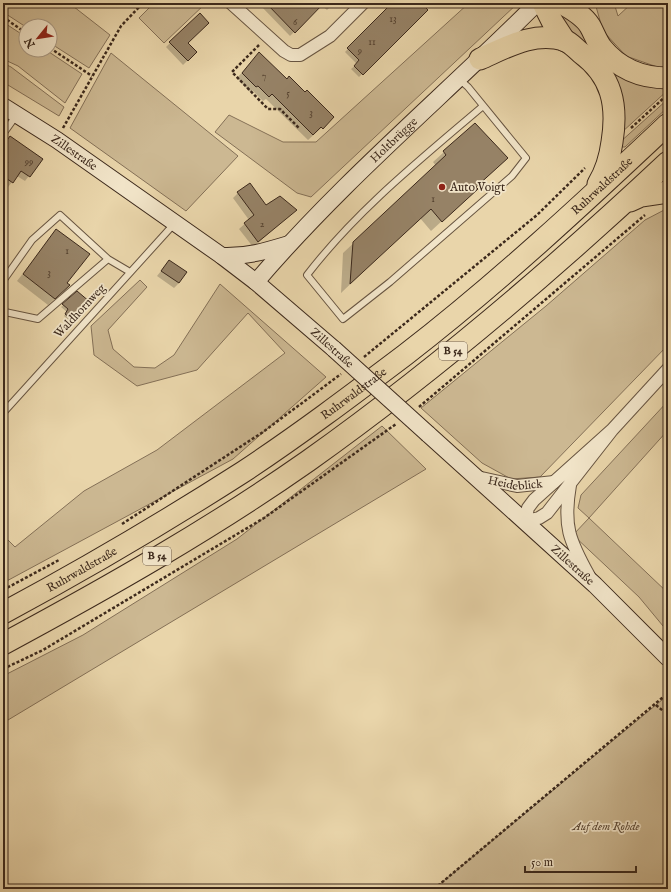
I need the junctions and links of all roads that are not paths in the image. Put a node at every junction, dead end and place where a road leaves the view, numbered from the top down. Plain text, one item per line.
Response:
1 (231, 3) edge
2 (363, 3) edge
3 (537, 3) edge
4 (543, 3) edge
5 (561, 3) edge
6 (585, 3) edge
7 (589, 24) junction
8 (565, 41) junction
9 (480, 59) junction
10 (668, 78) edge
11 (459, 79) junction
12 (3, 106) edge
13 (483, 106) junction
14 (17, 115) junction
15 (668, 124) edge
16 (3, 134) edge
17 (668, 162) edge
18 (668, 192) edge
19 (586, 200) junction
20 (618, 208) junction
21 (174, 224) junction
22 (289, 244) junction
23 (222, 256) junction
24 (108, 259) junction
25 (130, 272) junction
26 (3, 282) edge
27 (256, 282) junction
28 (3, 308) edge
29 (668, 369) edge
30 (3, 413) edge
31 (612, 430) junction
32 (477, 477) junction
33 (554, 482) junction
34 (570, 484) junction
35 (525, 521) junction
36 (595, 585) junction
37 (3, 614) edge
38 (3, 644) edge
39 (668, 658) edge

1 - 2 street
3 - 9 main road, Holtbrügge
4 - 8 highway
5 - 7 highway
6 - 7 highway
7 - 10 highway
8 - 9 highway
8 - 19 highway
9 - 11 main road, Holtbrügge
11 - 13 lane
11 - 22 main road, Holtbrügge
12 - 14 main road, Zillestraße
13 - 13 lane
14 - 16 lane
14 - 21 main road, Zillestraße
15 - 19 highway, Ruhrwaldstraße / B 54
17 - 20 highway, B 54
18 - 20 highway
19 - 37 highway, Ruhrwaldstraße / B 54
20 - 38 highway, B 54
21 - 23 main road, Zillestraße
21 - 25 lane, Waldhornweg
22 - 23 main road
22 - 27 main road, Holtbrügge
23 - 27 main road, Zillestraße
24 - 25 lane
24 - 26 lane
24 - 28 lane
25 - 30 lane, Waldhornweg
27 - 32 main road, Zillestraße, bridge
29 - 31 street, Heideblick
31 - 33 street, Heideblick
31 - 34 street, Heideblick
32 - 33 street, Heideblick
32 - 35 main road, Zillestraße
33 - 35 street, Heideblick
34 - 35 street, Heideblick
34 - 36 street, Heideblick
35 - 36 main road, Zillestraße
36 - 39 main road, Zillestraße

